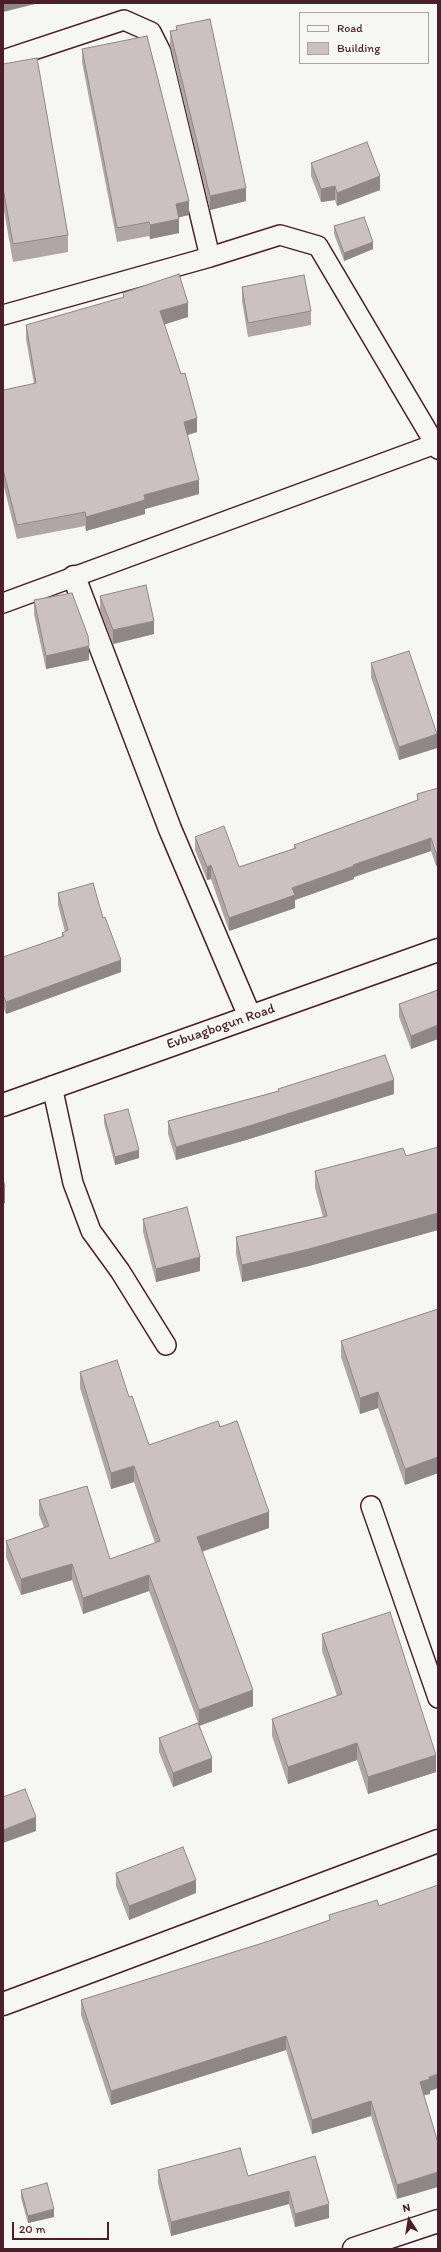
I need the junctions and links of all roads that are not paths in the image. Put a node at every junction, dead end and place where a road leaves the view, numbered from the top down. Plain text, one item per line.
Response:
1 (3, 60) edge
2 (210, 258) junction
3 (3, 315) edge
4 (437, 447) edge
5 (74, 577) junction
6 (3, 603) edge
7 (438, 950) edge
8 (250, 1017) junction
9 (52, 1086) junction
10 (3, 1105) edge
11 (166, 1345) dead end
12 (371, 1506) dead end
13 (438, 1698) edge
14 (438, 1841) edge
15 (3, 2004) edge
16 (438, 2221) edge
17 (354, 2249) edge

1 - 2 lane
2 - 3 lane
2 - 4 lane
4 - 5 lane
5 - 6 lane
5 - 8 street
7 - 8 street, Evbuagbogun Road
8 - 9 street, Evbuagbogun Road
9 - 10 street, Evbuagbogun Road
9 - 11 lane
12 - 13 lane
14 - 15 street
16 - 17 street

